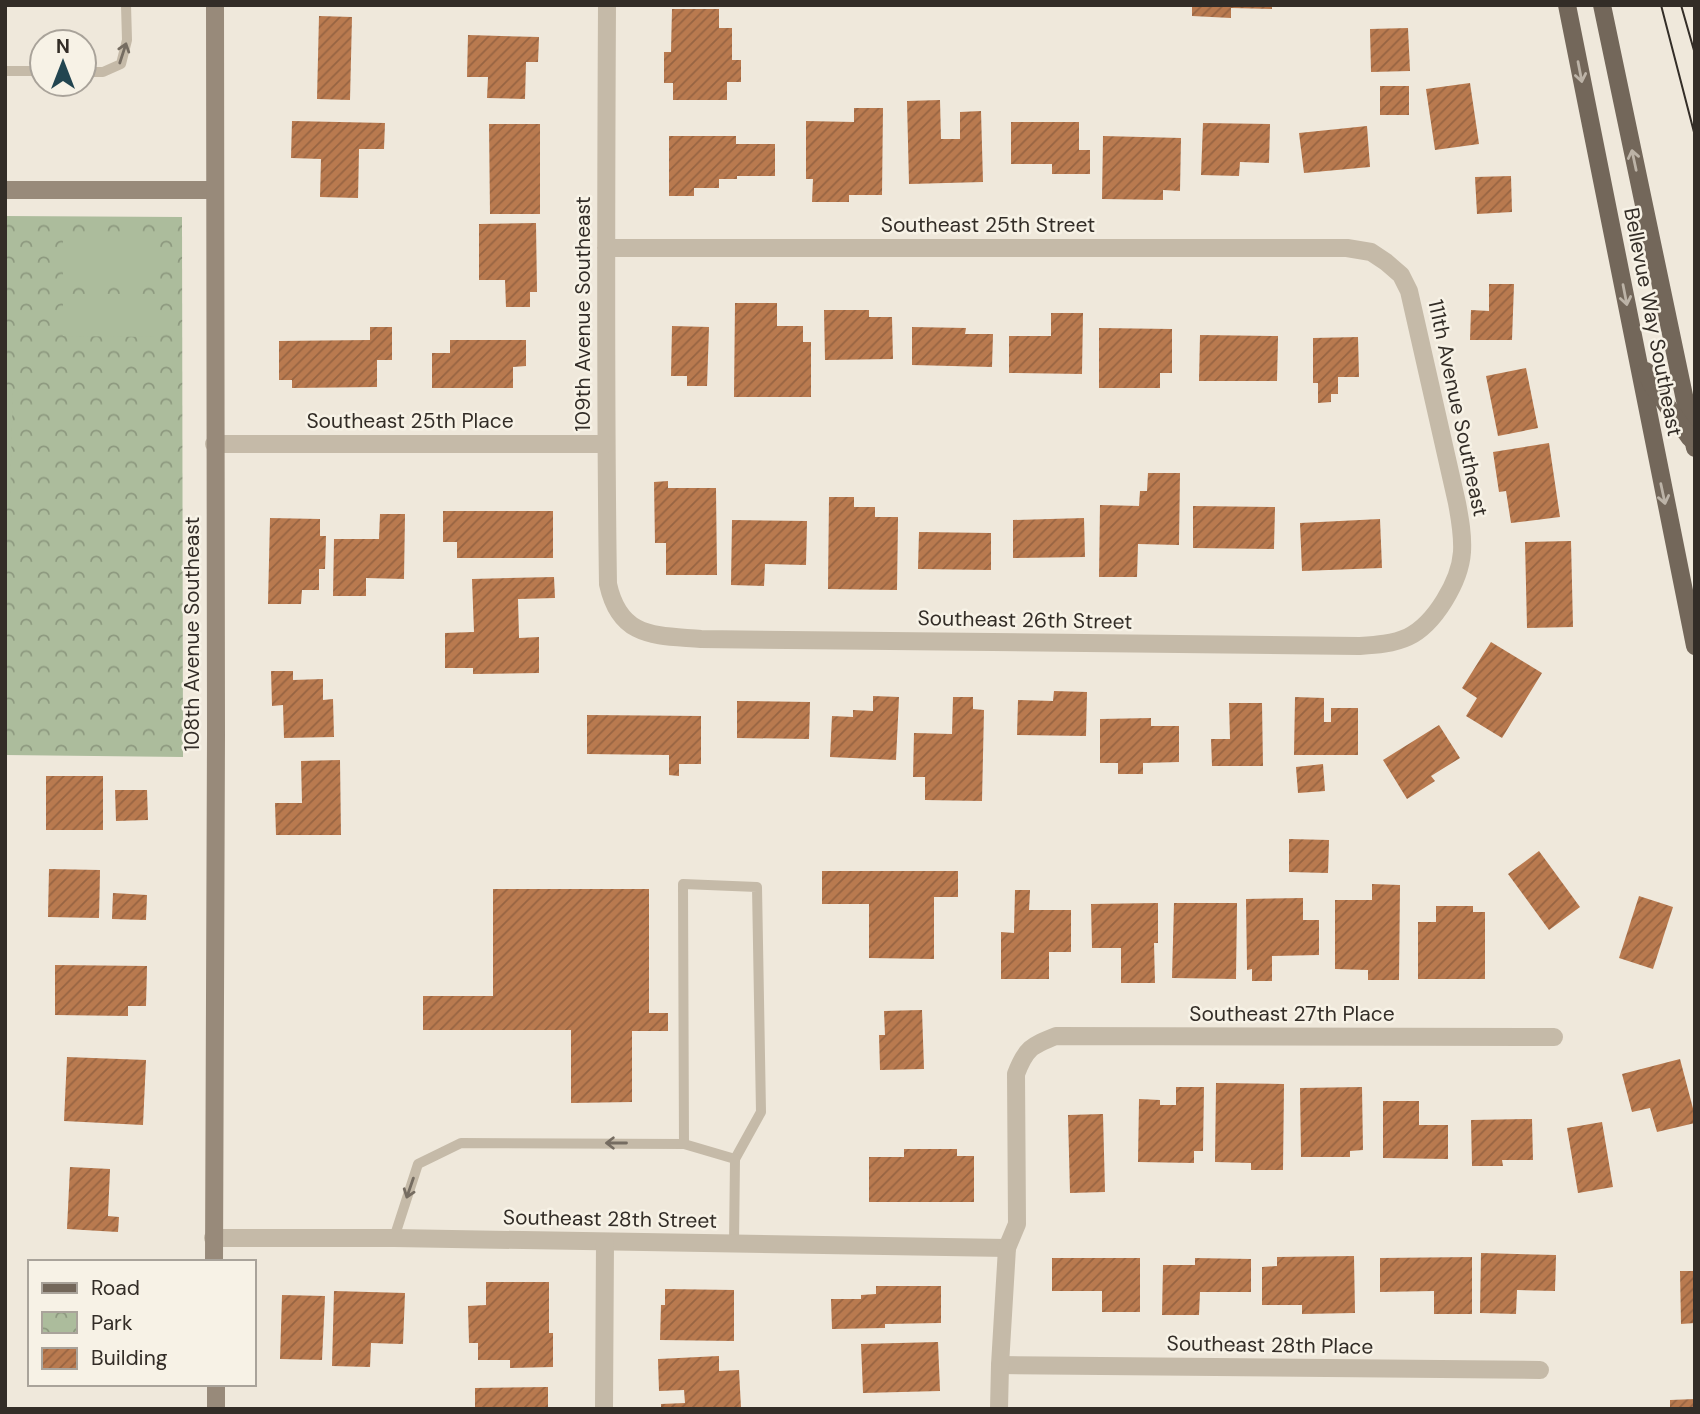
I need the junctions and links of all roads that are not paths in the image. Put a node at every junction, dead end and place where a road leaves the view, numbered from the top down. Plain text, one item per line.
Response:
1 (126, 5) edge
2 (215, 5) edge
3 (607, 5) edge
4 (1567, 5) edge
5 (1602, 5) edge
6 (5, 71) edge
7 (28, 71) edge
8 (98, 72) edge
9 (5, 190) edge
10 (214, 190) junction
11 (606, 248) junction
12 (1371, 252) joint
13 (1637, 352) junction
14 (214, 444) junction
15 (606, 444) junction
16 (1694, 444) edge
17 (623, 619) joint
18 (1427, 624) joint
19 (1695, 646) edge
20 (1554, 1037) dead end
21 (684, 1144) junction
22 (735, 1159) junction
23 (213, 1238) junction
24 (394, 1238) junction
25 (605, 1242) junction
26 (734, 1244) junction
27 (1007, 1248) junction
28 (214, 1260) edge
29 (1000, 1365) junction
30 (1540, 1370) dead end
31 (216, 1386) edge
32 (216, 1409) edge
33 (604, 1409) edge
34 (999, 1409) edge

8 -> 1 lane
2 - 10 street, 108th Avenue Southeast
3 - 11 street, 109th Avenue Southeast
4 -> 13 main road, Bellevue Way Southeast
16 -> 5 main road, Bellevue Way Southeast
6 - 7 lane
9 - 10 street
10 - 14 street, 108th Avenue Southeast
11 - 12 street, Southeast 25th Street
11 - 15 street, 109th Avenue Southeast
12 - 18 street, 111th Avenue Southeast
13 - 16 main road
13 -> 19 main road, Bellevue Way Southeast
14 - 15 street, Southeast 25th Place
14 - 23 street, 108th Avenue Southeast
15 - 17 street, 109th Avenue Southeast
17 - 18 street, Southeast 26th Street
20 - 27 street, Southeast 27th Place
21 - 22 lane
21 - 22 lane
21 -> 24 lane
22 - 26 lane
23 - 24 street, Southeast 28th Street
23 - 28 street, 108th Avenue Southeast
24 - 25 street, Southeast 28th Street
25 - 26 street, Southeast 28th Street
25 - 33 street
26 - 27 street, Southeast 28th Street
27 - 29 street
29 - 30 street, Southeast 28th Place
29 - 34 street
31 - 32 street

